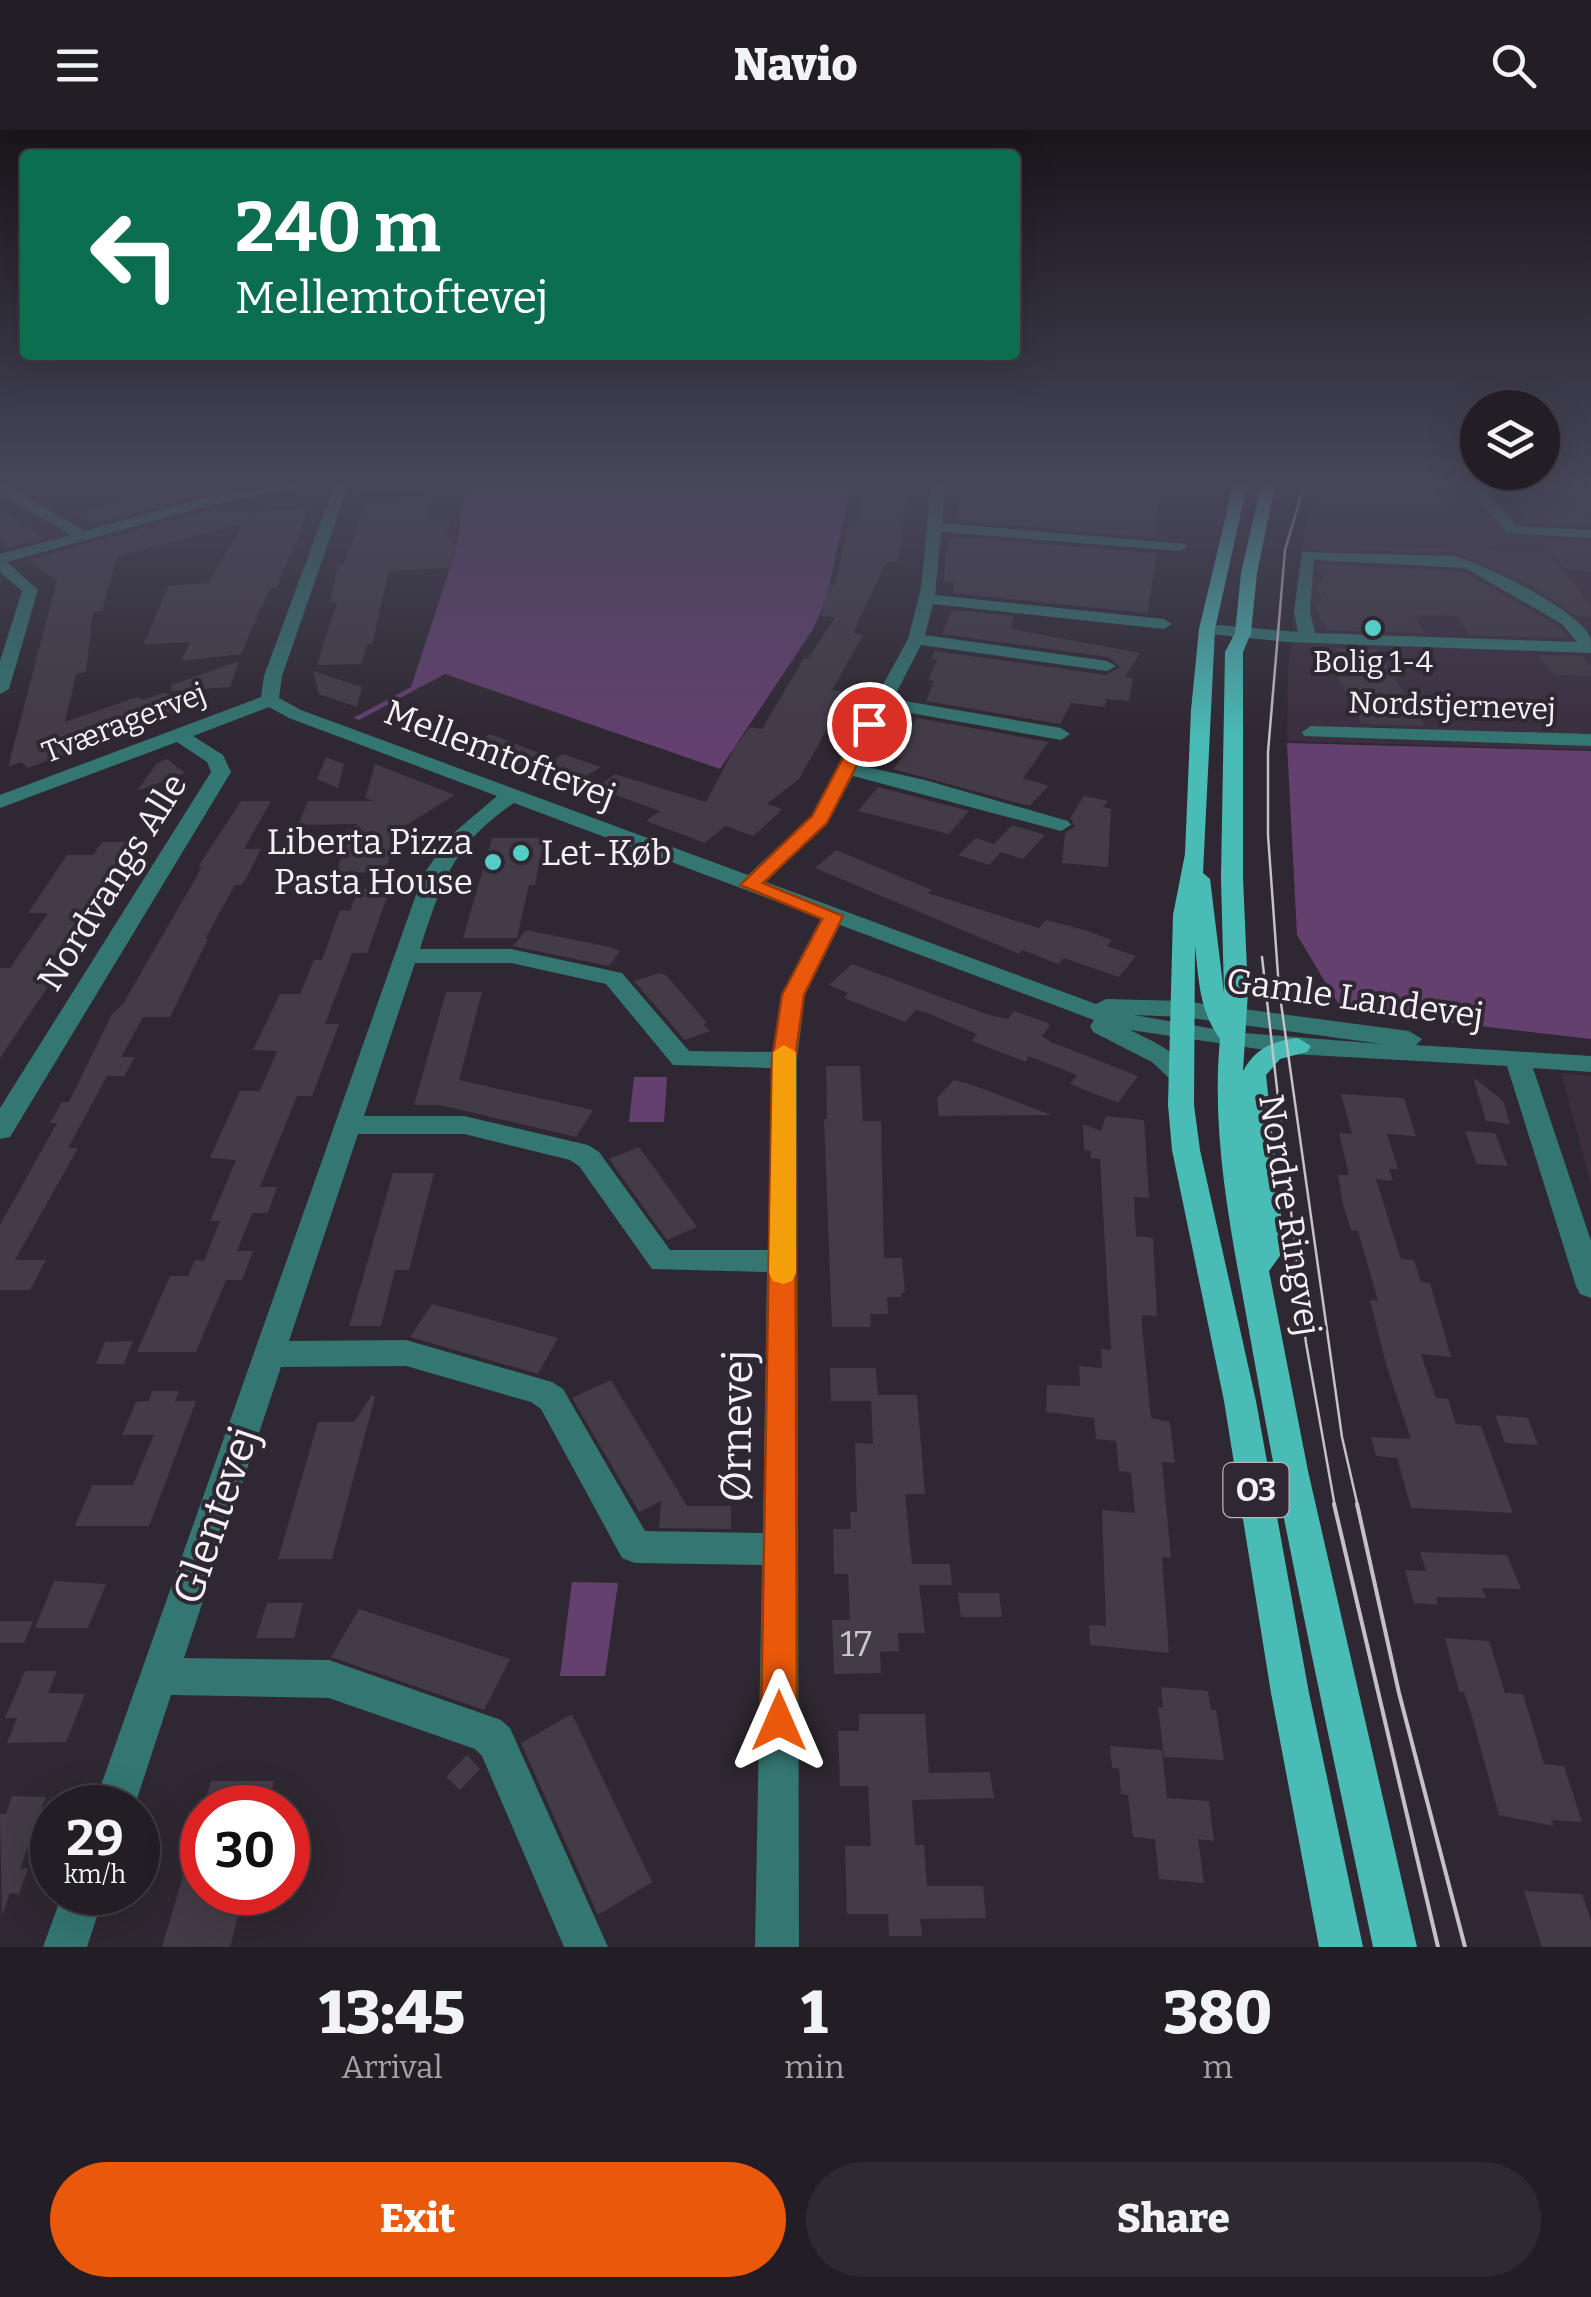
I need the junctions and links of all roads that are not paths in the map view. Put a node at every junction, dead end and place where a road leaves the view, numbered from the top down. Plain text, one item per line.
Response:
1 (9, 571) edge
2 (311, 571) edge
3 (930, 571) edge
4 (1250, 571) edge
5 (1306, 571) edge
6 (1479, 571) edge
7 (1217, 573) joint
8 (927, 599) junction
9 (1164, 624) dead end
10 (1207, 629) junction
11 (1249, 633) junction
12 (1307, 637) junction
13 (916, 639) junction
14 (1591, 648) edge
15 (1107, 666) dead end
16 (0, 690) edge
17 (270, 700) junction
18 (881, 702) junction
19 (1311, 732) dead end
20 (1061, 734) dead end
21 (179, 735) junction
22 (1591, 740) edge
23 (848, 769) junction
24 (512, 795) junction
25 (0, 802) edge
26 (1061, 825) dead end
27 (1196, 854) junction
28 (750, 885) junction
29 (833, 916) junction
30 (406, 956) junction
31 (1044, 996) junction
32 (1182, 1021) junction
33 (1228, 1023) junction
34 (1298, 1046) junction
35 (1517, 1057) junction
36 (784, 1060) junction
37 (1591, 1064) edge
38 (1182, 1075) junction
39 (348, 1125) junction
40 (0, 1130) edge
41 (783, 1262) junction
42 (1254, 1267) junction
43 (1591, 1286) edge
44 (270, 1354) junction
45 (780, 1549) junction
46 (159, 1676) junction
47 (122, 1785) edge
48 (76, 1915) edge
49 (65, 1947) edge
50 (586, 1947) edge
51 (778, 1947) edge
52 (1341, 1947) edge
53 (1396, 1947) edge

1 - 16 street
2 - 17 street
3 - 8 street
4 - 11 main road
5 - 12 street, Nordstjernevej
6 - 14 street, Nordstjernevej
7 - 10 main road, O3
7 - 11 main road
8 - 9 street
8 - 13 street
10 - 11 street, Nordstjernevej
10 - 27 main road, O3
11 - 12 street, Nordstjernevej
11 - 33 main road, Nordre Ringvej / O3
12 - 14 street, Nordstjernevej
13 - 15 street
13 - 18 street
17 - 21 street, Tværagervej
17 - 24 street, Mellemtoftevej
18 - 20 street
18 - 23 street
19 - 22 street, Nordstjernevej
21 - 25 street, Tværagervej
21 - 40 street, Nordvangs Alle
23 - 26 street
23 - 28 street
24 - 28 street, Mellemtoftevej
24 - 30 street, Glentevej
27 - 32 main road, O3
27 - 33 main road
28 - 29 street, Mellemtoftevej
29 - 31 street, Mellemtoftevej
29 - 36 street, Ørnevej
30 - 36 street
30 - 39 street, Glentevej
31 - 32 street, Mellemtoftevej
31 - 38 street, Mellemtoftevej
32 - 33 street, Mellemtoftevej
32 - 38 main road, O3
33 - 34 street, Gamle Landevej
33 - 35 street, Gamle Landevej
33 - 42 main road, Nordre Ringvej / O3
34 - 35 street, Gamle Landevej
34 - 42 main road
35 - 37 street, Gamle Landevej
35 - 43 street
36 - 41 street, Ørnevej
38 - 52 main road, O3
39 - 41 street
39 - 44 street, Glentevej
41 - 45 street, Ørnevej
42 - 53 main road, Nordre Ringvej / O3
44 - 45 street
44 - 46 street, Glentevej
45 - 51 street, Ørnevej
46 - 47 street, Glentevej
46 - 50 street
48 - 49 street

